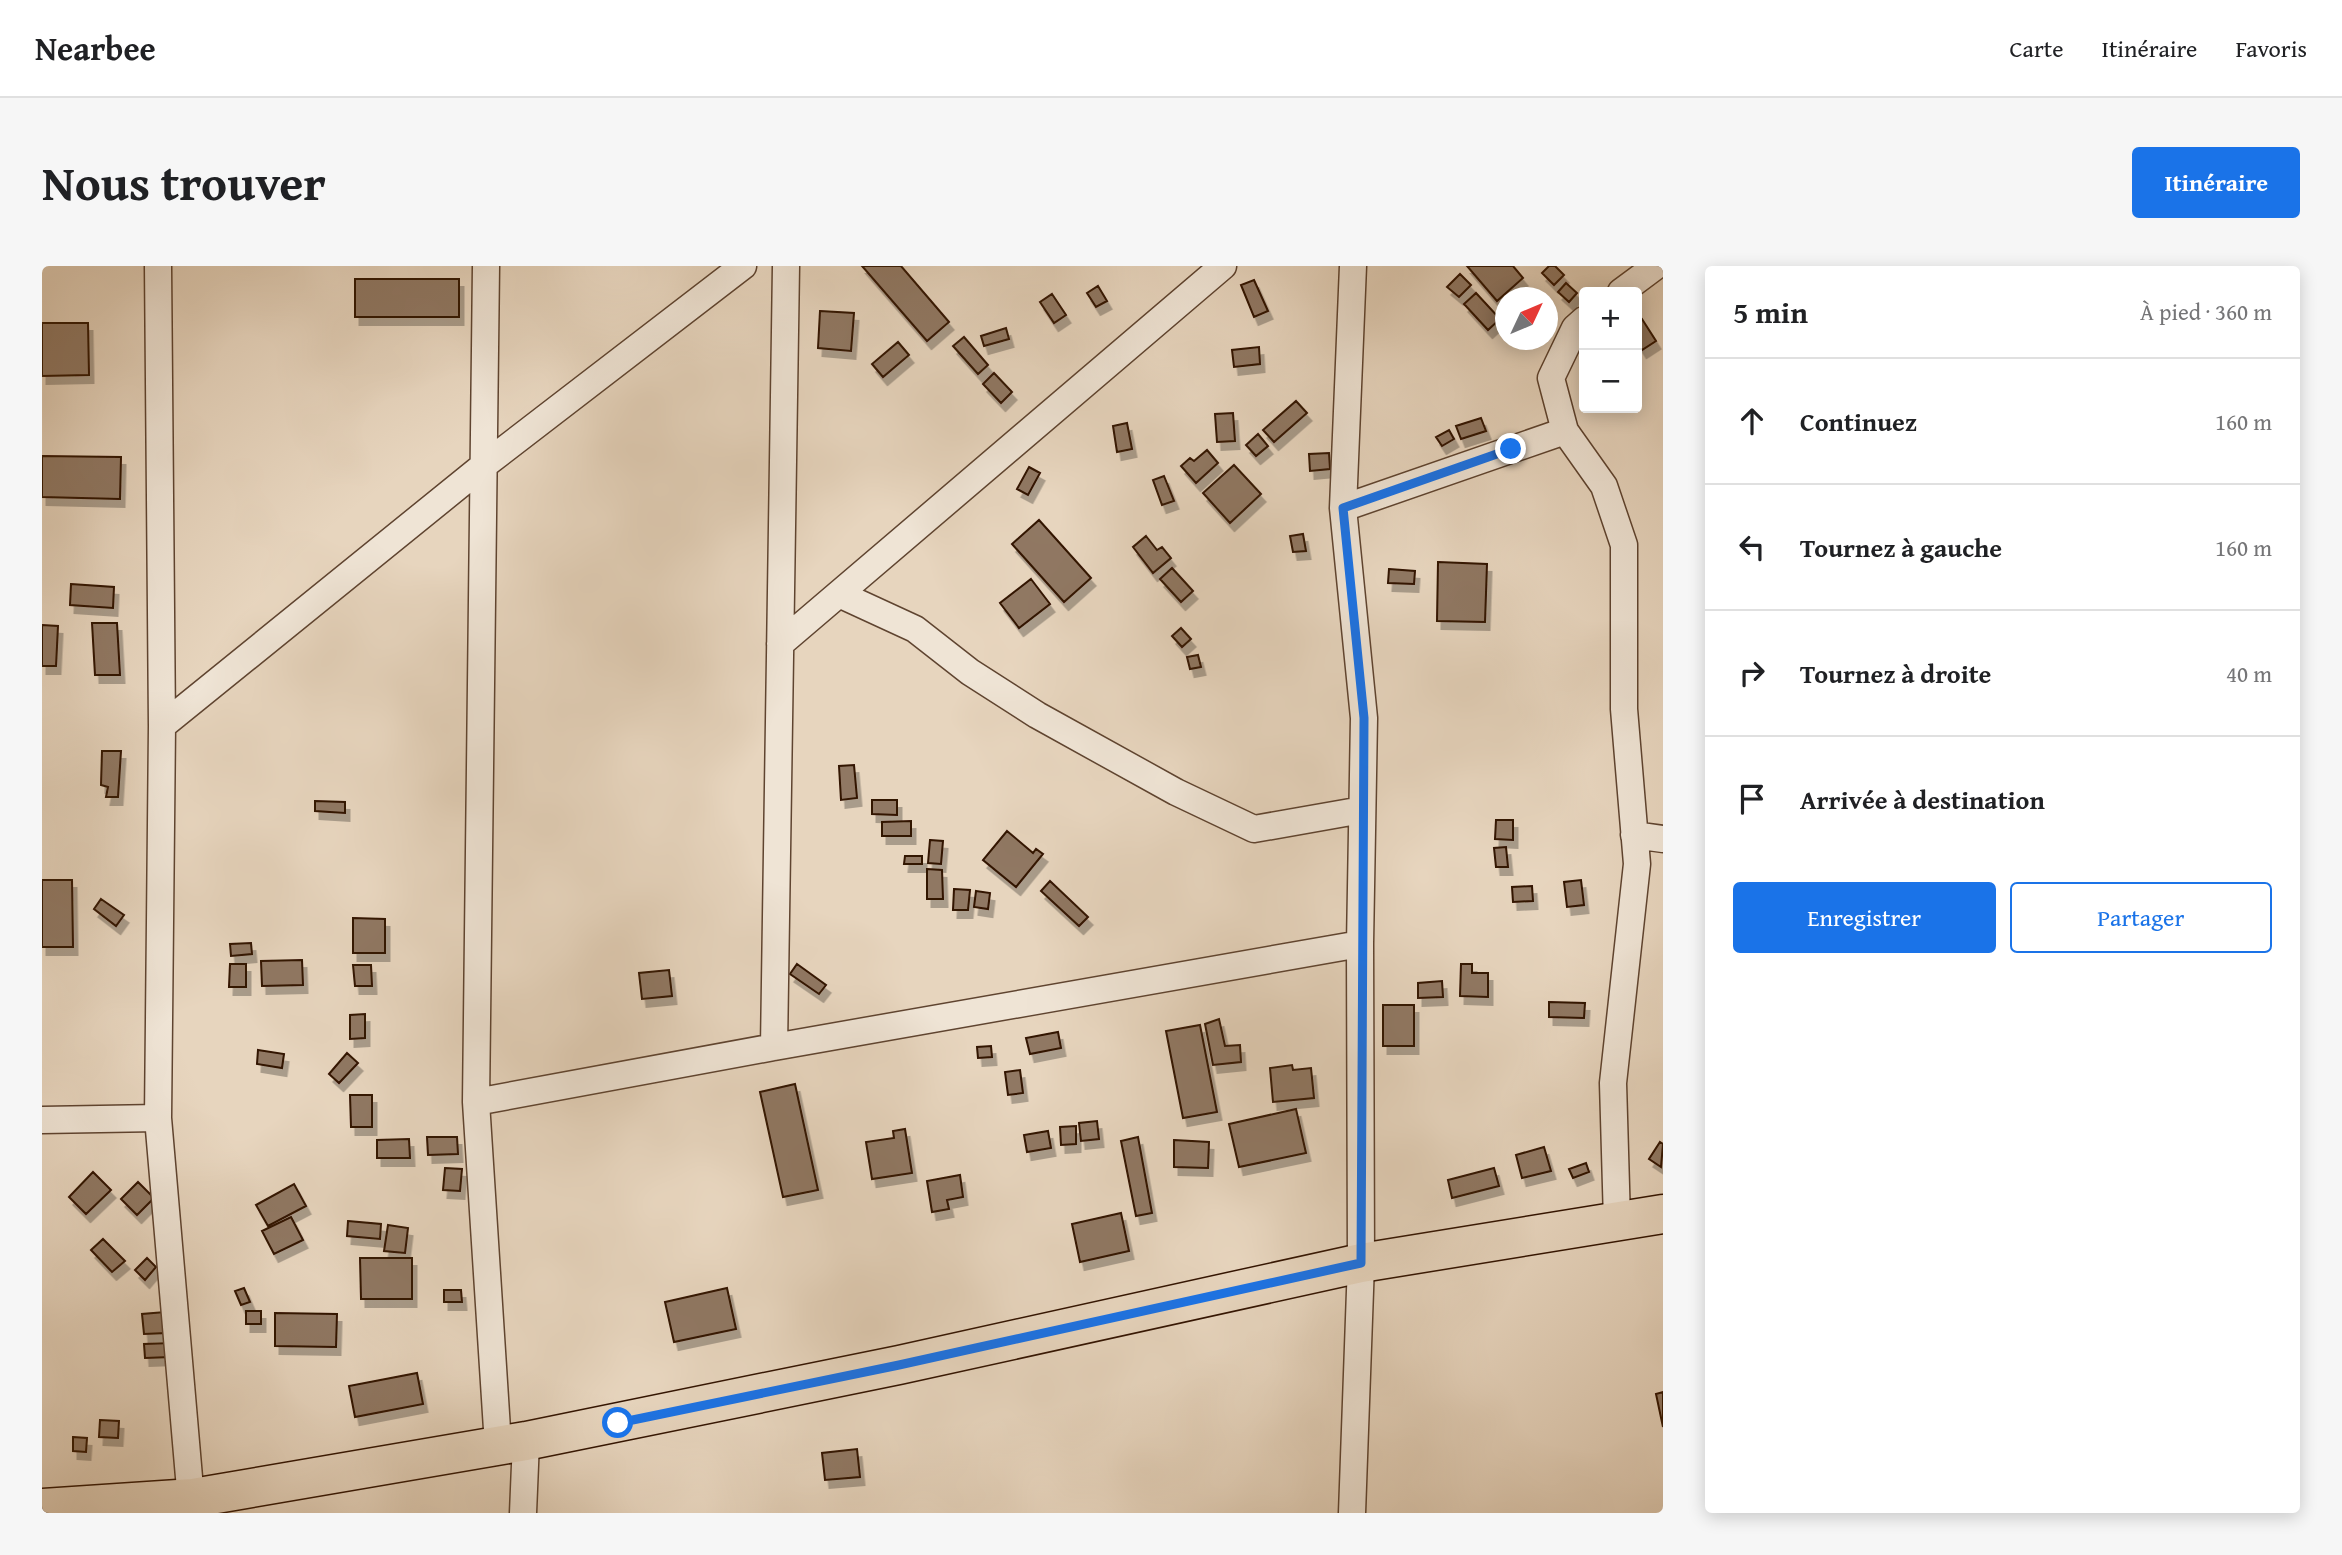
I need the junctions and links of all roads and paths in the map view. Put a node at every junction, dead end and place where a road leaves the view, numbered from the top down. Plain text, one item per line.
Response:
1 (158, 266) edge
2 (486, 266) edge
3 (743, 266) edge
4 (786, 266) edge
5 (1223, 266) edge
6 (1353, 266) edge
7 (1656, 266) edge
8 (1628, 287) edge
9 (1579, 324) edge
10 (1565, 431) junction
11 (483, 466) junction
12 (1343, 508) junction
13 (839, 594) junction
14 (780, 644) junction
15 (162, 726) junction
16 (1362, 810) junction
17 (1634, 835) junction
18 (1663, 839) edge
19 (1360, 944) junction
20 (774, 1046) junction
21 (476, 1102) junction
22 (158, 1118) junction
23 (42, 1120) edge
24 (1663, 1214) edge
25 (1617, 1221) junction
26 (1361, 1263) junction
27 (512, 1443) junction
28 (192, 1506) edge
29 (42, 1508) edge
30 (523, 1513) edge
31 (1352, 1513) edge

1 - 15 street
2 - 11 street
3 - 11 street
4 - 14 street
5 - 13 street
6 - 12 street
7 - 8 street
9 - 10 street
10 - 12 street
10 - 17 street
11 - 15 street
11 - 21 street
12 - 16 street
13 - 14 street
13 - 16 street
14 - 20 street
15 - 22 street
16 - 19 street
17 - 18 street
17 - 25 street
19 - 20 street
19 - 26 street
20 - 21 street
21 - 27 street
22 - 23 street
22 - 28 street
24 - 25 main road
25 - 26 main road
26 - 27 main road
26 - 31 street
27 - 28 main road
27 - 30 street
28 - 29 main road

